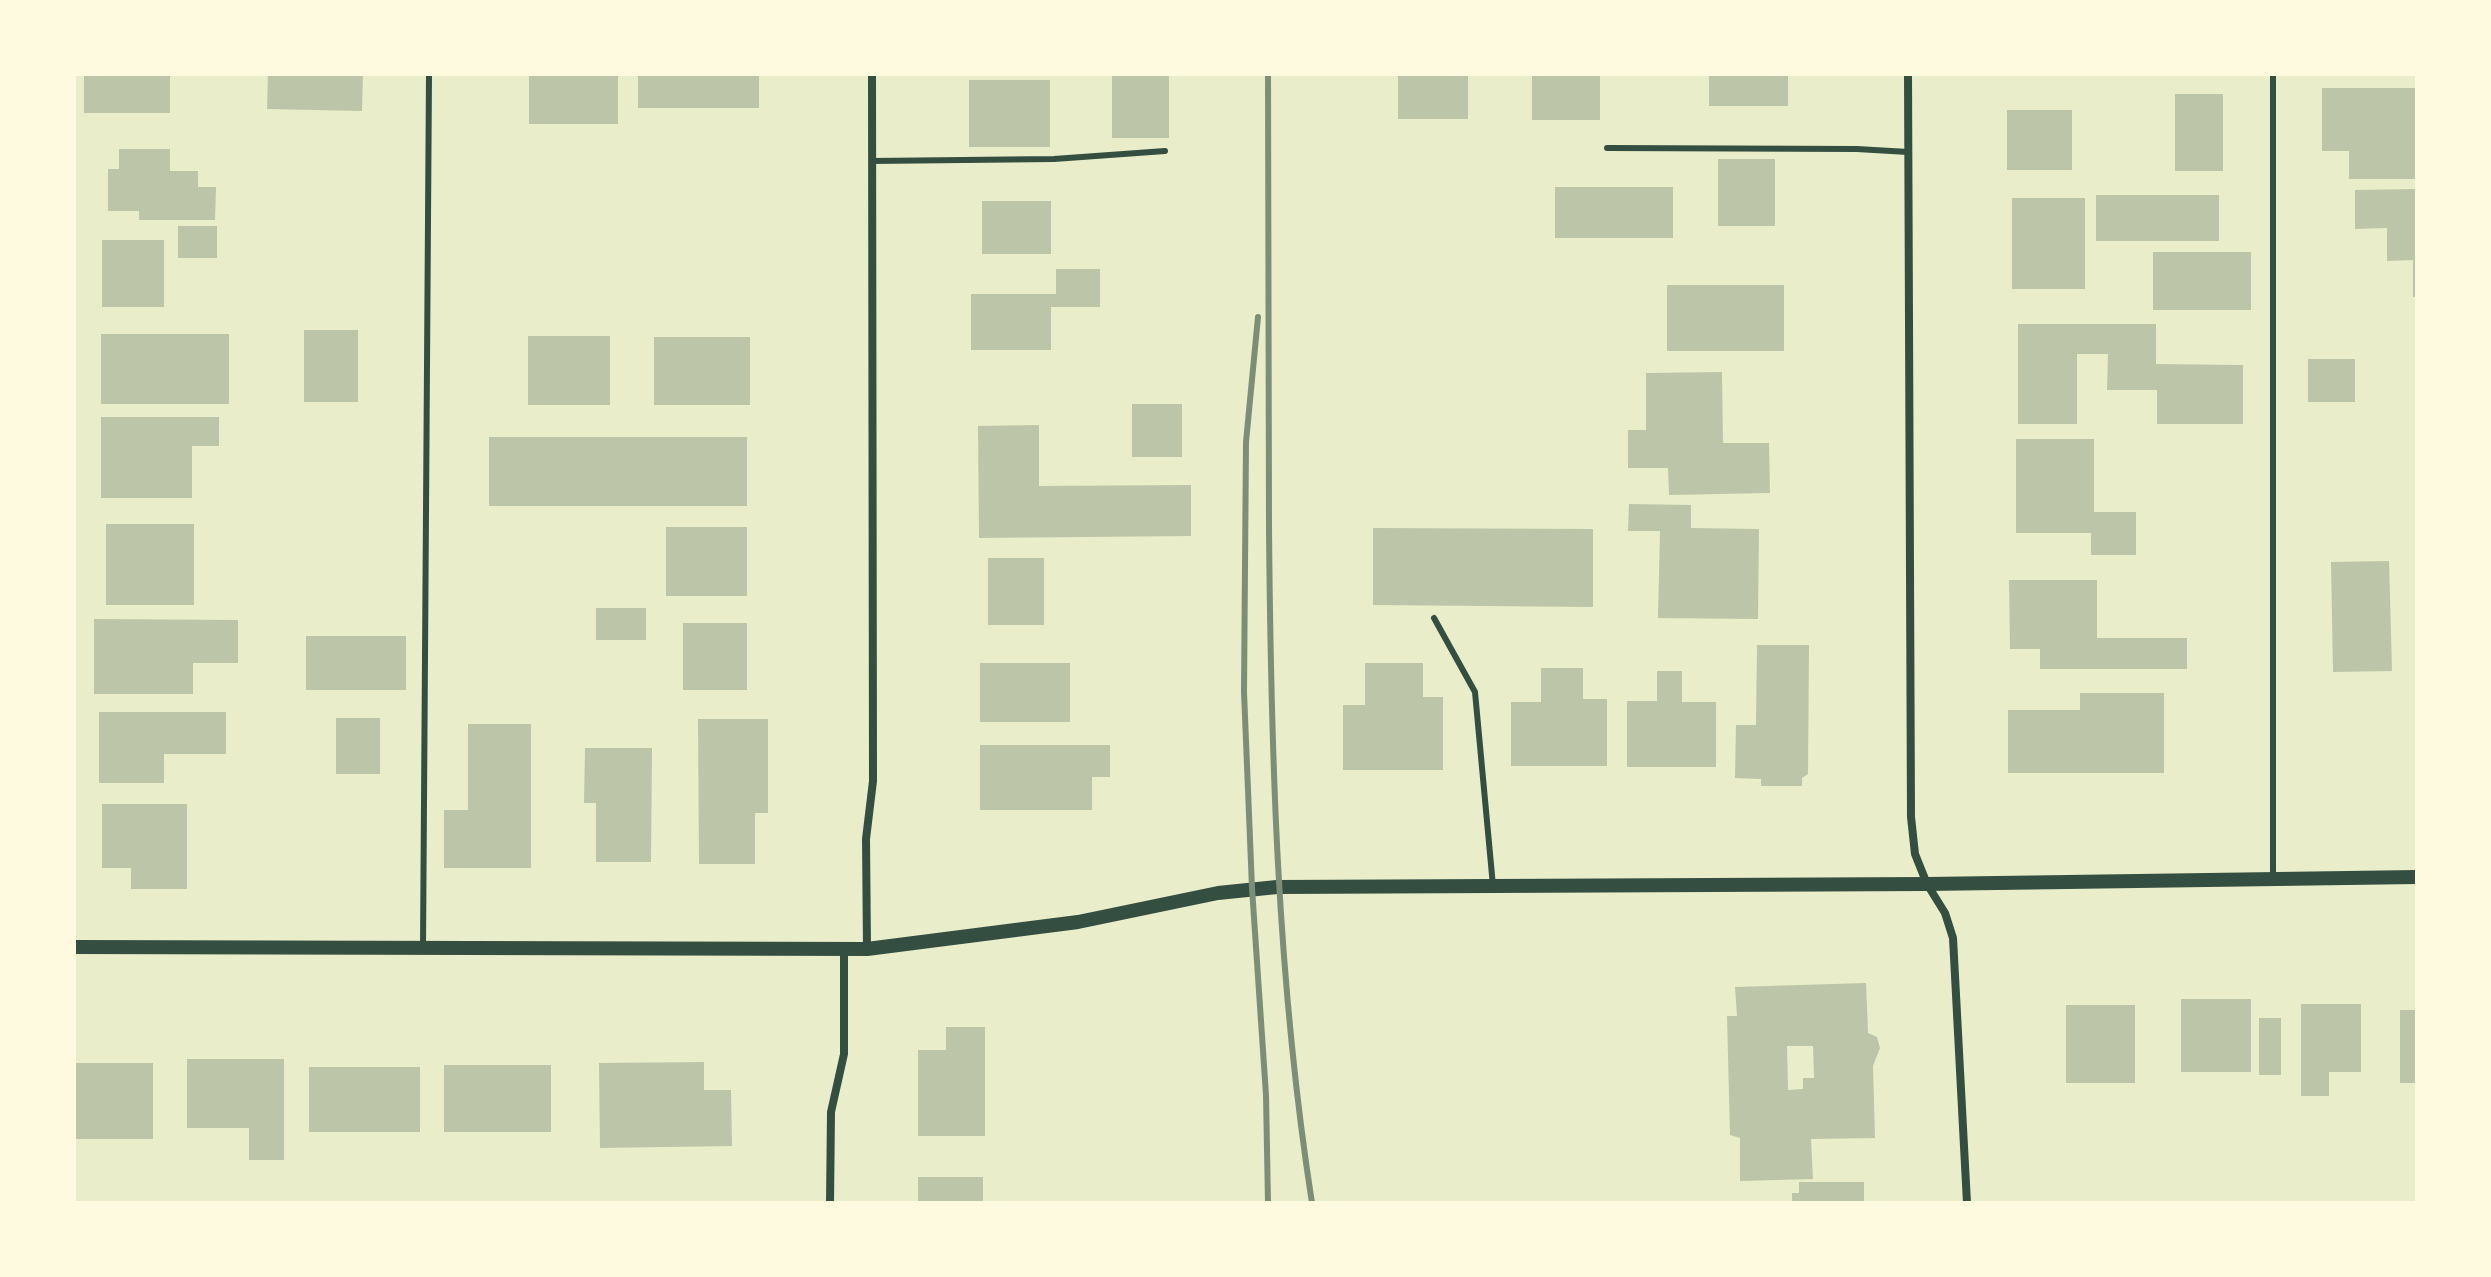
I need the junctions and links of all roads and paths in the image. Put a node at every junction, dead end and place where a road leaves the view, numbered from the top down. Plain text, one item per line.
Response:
1 (429, 74) edge
2 (872, 74) edge
3 (1908, 74) edge
4 (2273, 74) edge
5 (1607, 148) dead end
6 (1165, 151) dead end
7 (1908, 152) junction
8 (872, 161) junction
9 (1434, 618) dead end
10 (2417, 877) edge
11 (2273, 879) junction
12 (1927, 884) junction
13 (1493, 886) junction
14 (74, 947) edge
15 (423, 947) junction
16 (844, 949) junction
17 (867, 949) junction
18 (830, 1203) edge
19 (1967, 1203) edge

1 - 15 lane
2 - 8 street
3 - 7 street
4 - 11 lane
5 - 7 lane
6 - 8 lane
7 - 12 street
8 - 17 street
9 - 13 lane
10 - 11 street
11 - 12 street
12 - 13 street
12 - 19 street
13 - 17 street
14 - 15 street
15 - 16 street
16 - 17 street
16 - 18 street

